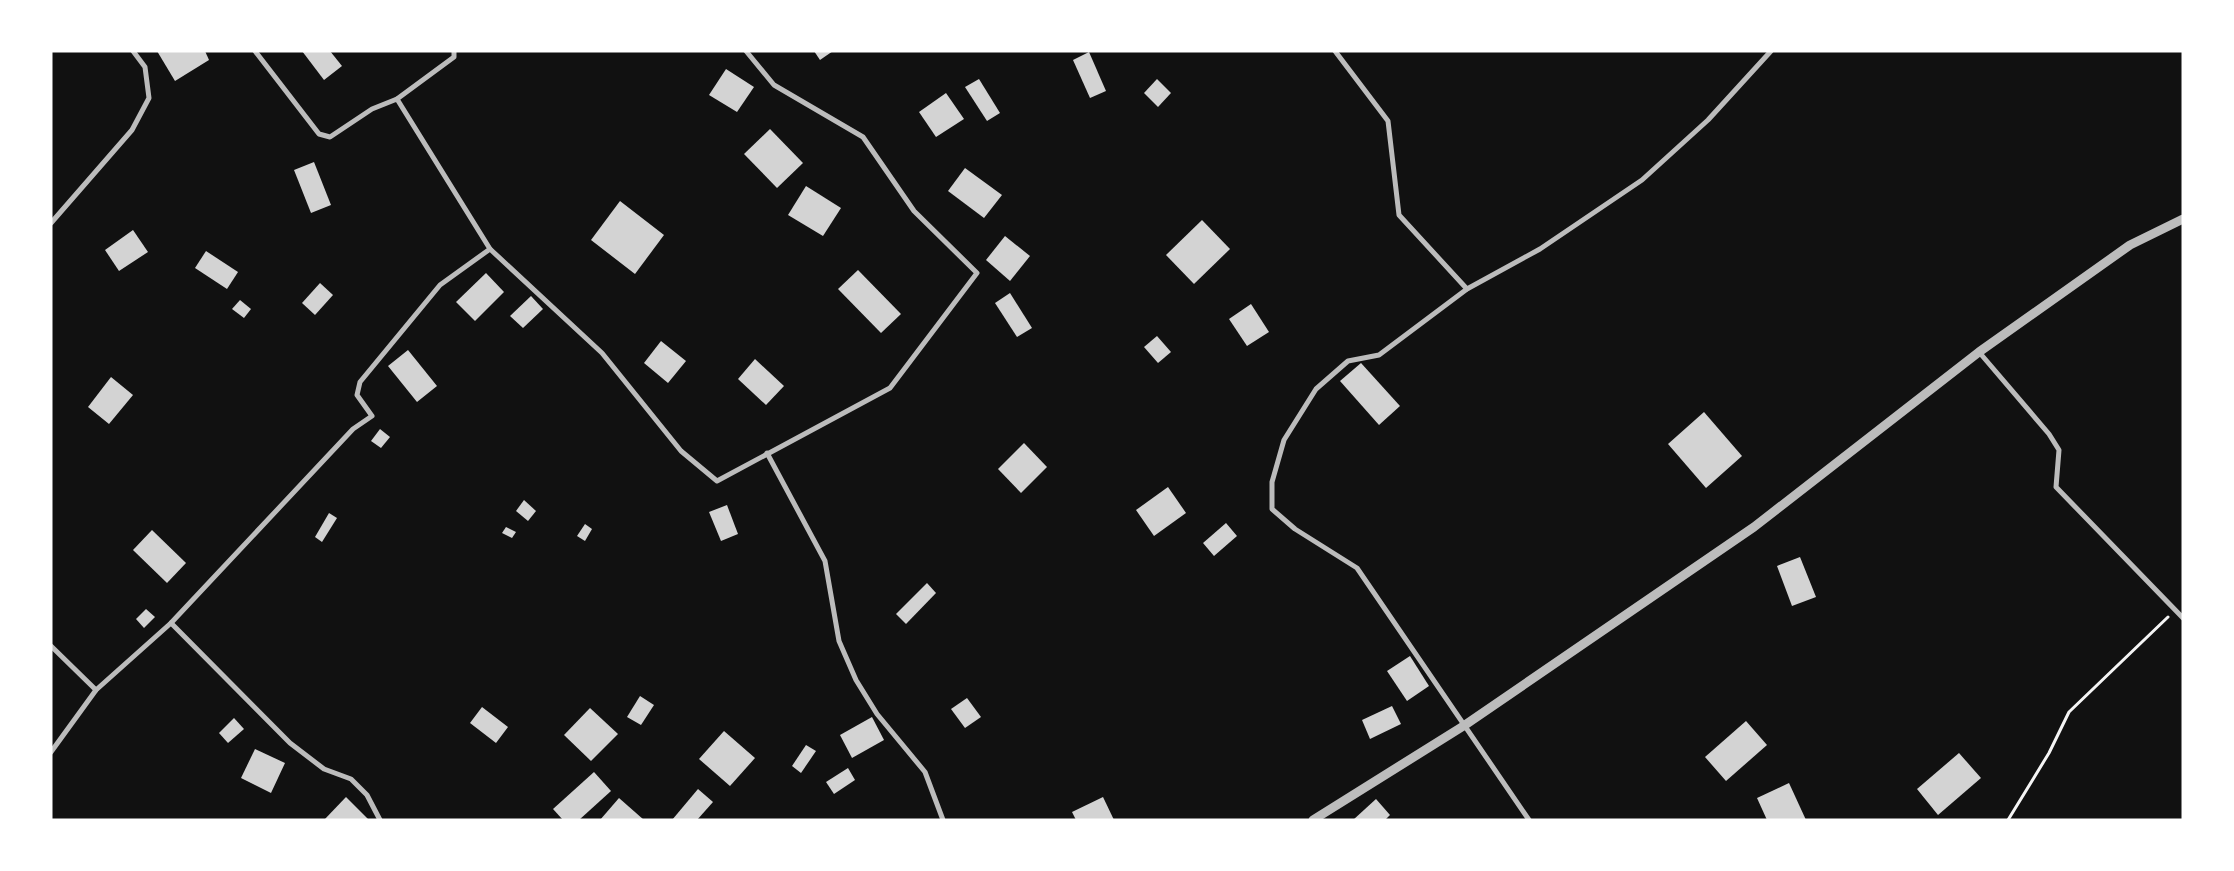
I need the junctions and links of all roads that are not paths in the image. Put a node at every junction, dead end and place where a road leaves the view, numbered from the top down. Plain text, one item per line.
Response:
1 (133, 51) edge
2 (255, 51) edge
3 (454, 51) edge
4 (746, 51) edge
5 (1335, 51) edge
6 (1771, 51) edge
7 (397, 99) junction
8 (2183, 219) edge
9 (51, 224) edge
10 (490, 249) junction
11 (1467, 289) junction
12 (1979, 352) junction
13 (767, 453) junction
14 (2183, 618) edge
15 (171, 623) junction
16 (51, 646) edge
17 (96, 690) junction
18 (1466, 725) junction
19 (51, 752) edge
20 (380, 820) edge
21 (943, 820) edge
22 (1313, 820) edge
23 (1529, 820) edge

1 - 9 street
2 - 7 street
3 - 7 street
4 - 13 street
5 - 11 street
6 - 11 street
7 - 10 street
8 - 12 street
10 - 13 street
10 - 15 street
11 - 18 street
12 - 14 street
12 - 18 street
13 - 21 street
15 - 17 street
15 - 20 street
16 - 17 street
17 - 19 street
18 - 22 street
18 - 23 street

